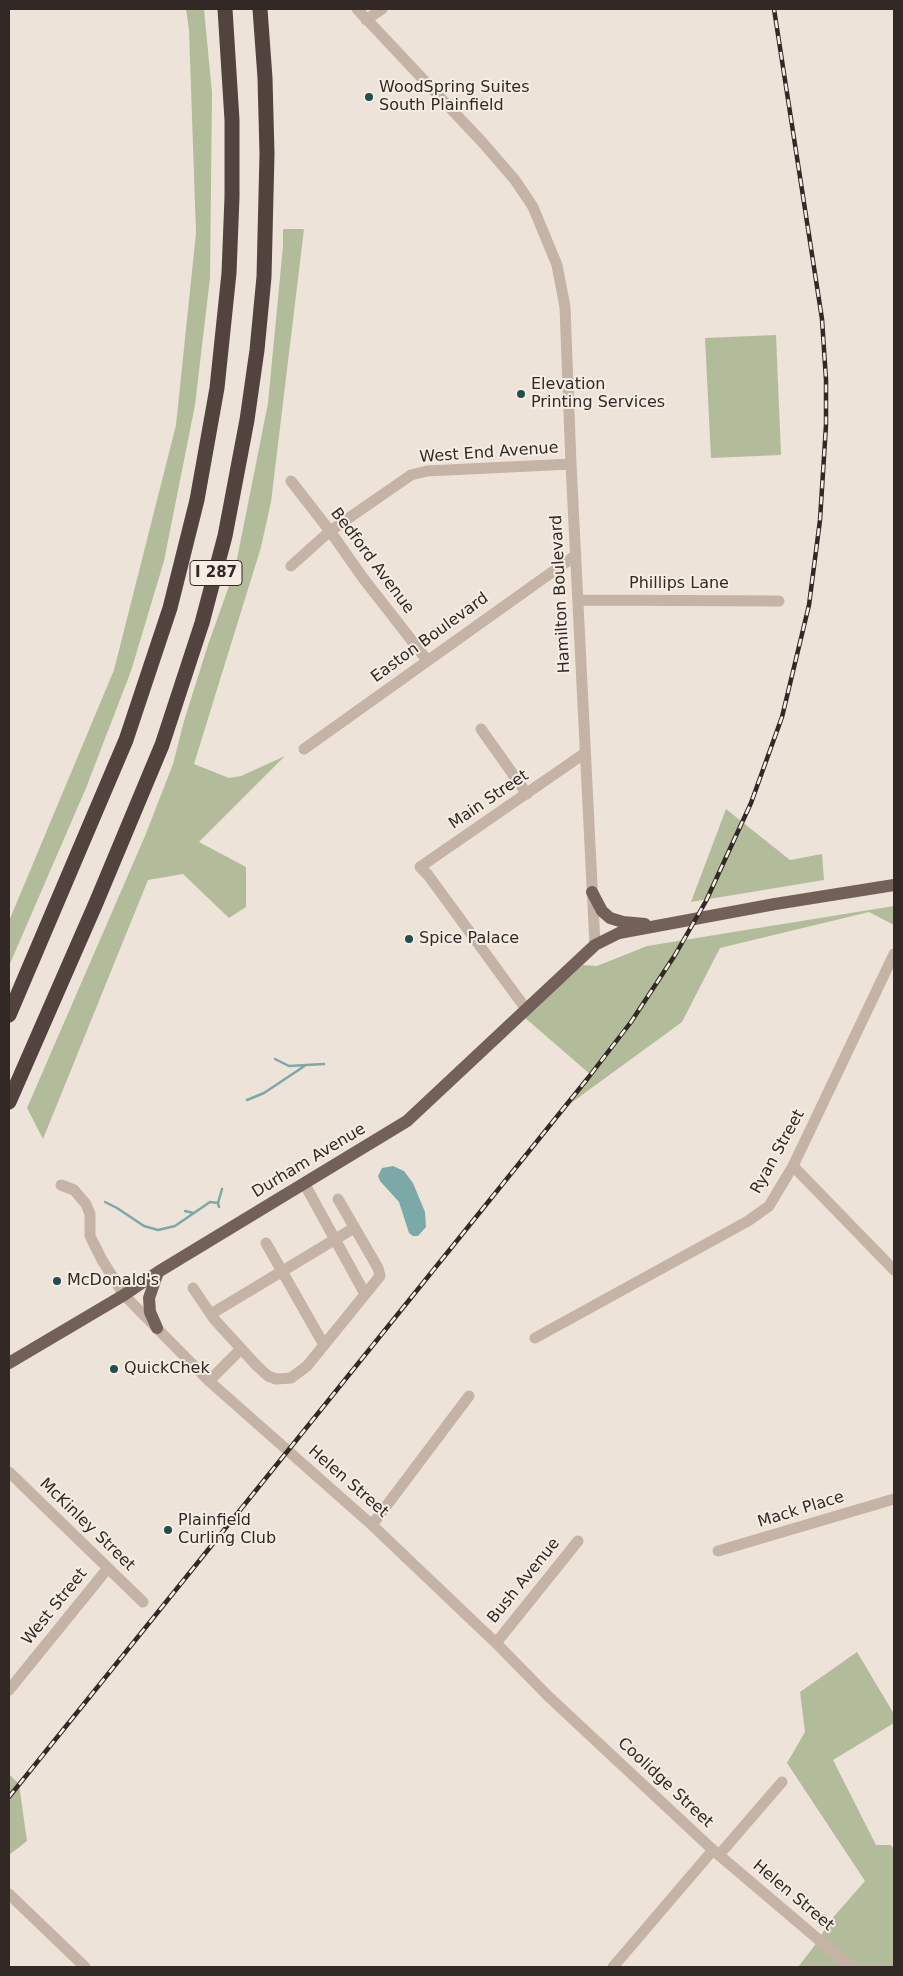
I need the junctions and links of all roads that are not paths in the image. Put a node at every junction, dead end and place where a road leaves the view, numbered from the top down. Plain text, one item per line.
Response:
1 (225, 9) edge
2 (260, 9) edge
3 (357, 9) edge
4 (382, 9) edge
5 (366, 20) junction
6 (571, 464) junction
7 (291, 481) dead end
8 (330, 531) junction
9 (576, 555) junction
10 (291, 566) dead end
11 (578, 600) junction
12 (779, 601) dead end
13 (427, 660) junction
14 (481, 729) dead end
15 (304, 749) dead end
16 (586, 753) junction
17 (527, 794) junction
18 (894, 885) edge
19 (592, 892) junction
20 (662, 925) junction
21 (595, 945) junction
22 (894, 954) edge
23 (526, 1010) junction
24 (9, 1015) edge
25 (9, 1102) edge
26 (793, 1166) junction
27 (304, 1183) junction
28 (61, 1185) dead end
29 (338, 1199) dead end
30 (354, 1228) junction
31 (335, 1239) junction
32 (266, 1243) dead end
33 (894, 1270) edge
34 (282, 1271) junction
35 (158, 1272) junction
36 (193, 1288) dead end
37 (365, 1294) junction
38 (124, 1295) junction
39 (211, 1314) junction
40 (157, 1328) junction
41 (535, 1338) dead end
42 (324, 1344) junction
43 (241, 1349) junction
44 (9, 1363) edge
45 (209, 1381) junction
46 (469, 1396) dead end
47 (9, 1472) edge
48 (894, 1499) edge
49 (372, 1525) junction
50 (578, 1541) dead end
51 (718, 1552) dead end
52 (108, 1568) junction
53 (143, 1602) dead end
54 (496, 1643) junction
55 (9, 1690) edge
56 (548, 1696) joint
57 (782, 1782) dead end
58 (716, 1852) junction
59 (9, 1894) edge
60 (85, 1967) edge
61 (613, 1967) edge
62 (851, 1967) edge

1 - 24 highway, I 287
2 - 25 highway, I 287
3 - 5 street, Hamilton Boulevard
4 - 5 street
5 - 6 street, Hamilton Boulevard
6 - 8 street, West End Avenue
6 - 9 street, Hamilton Boulevard
7 - 8 street, Bedford Avenue
8 - 10 street, West End Avenue
8 - 13 street, Bedford Avenue
9 - 11 street, Hamilton Boulevard
9 - 13 street, Easton Boulevard
11 - 12 street, Phillips Lane
11 - 16 street, Hamilton Boulevard
13 - 15 street, Easton Boulevard
14 - 17 street
16 - 17 street, Main Street
16 - 19 street, Hamilton Boulevard
17 - 23 street, Main Street
18 - 20 main road
19 - 20 main road
19 - 21 street, Hamilton Boulevard
20 - 21 main road
21 - 23 main road, Durham Avenue
22 - 26 street, Ryan Street
23 - 27 main road, Durham Avenue
26 - 33 street
26 - 41 street, Ryan Street
27 - 31 street
27 - 35 main road, Durham Avenue
28 - 38 street, Helen Street
29 - 30 street
30 - 31 street
30 - 37 street
31 - 34 street
31 - 37 street
32 - 34 street
34 - 39 street
34 - 42 street
35 - 38 main road, Durham Avenue
35 - 40 main road
36 - 39 street
37 - 42 street
38 - 40 street, Helen Street
38 - 44 main road, Durham Avenue
39 - 43 street
40 - 45 street, Helen Street
42 - 43 street
43 - 45 street
45 - 49 street, Helen Street
46 - 49 street
47 - 52 street, McKinley Street
48 - 51 street, Mack Place
49 - 54 street, Helen Street
50 - 54 street, Bush Avenue
52 - 53 street, McKinley Street
52 - 55 street, West Street
54 - 56 street, Helen Street
56 - 58 street, Coolidge Street
57 - 58 street
58 - 61 street, Coolidge Street
58 - 62 street, Helen Street
59 - 60 street

